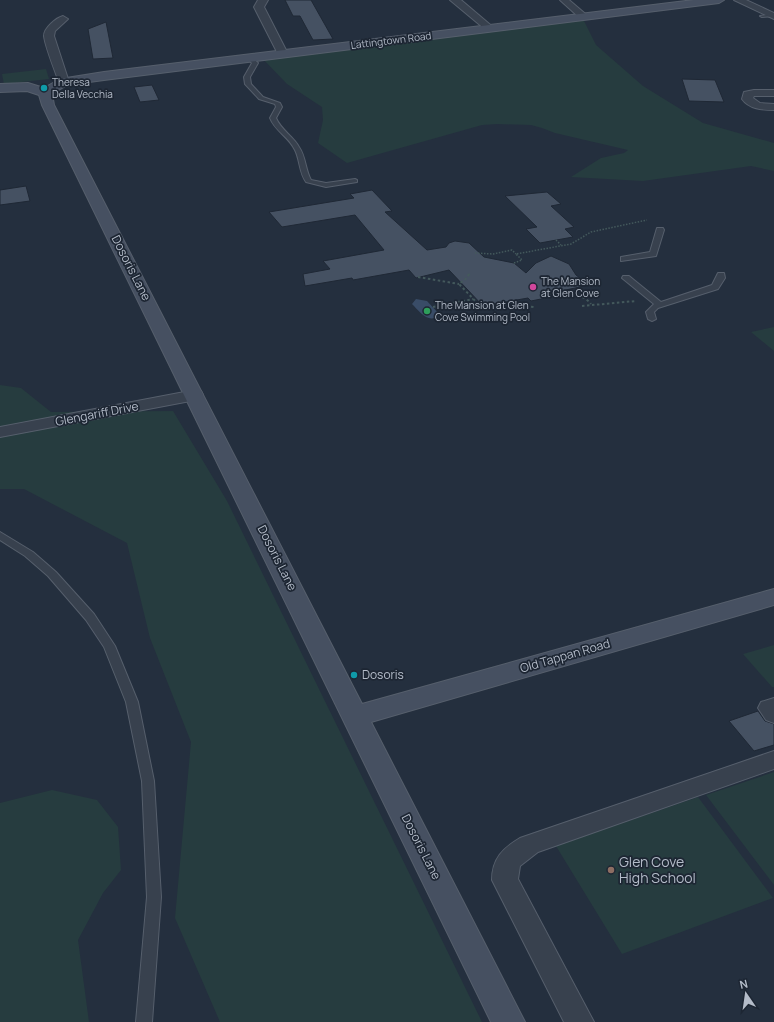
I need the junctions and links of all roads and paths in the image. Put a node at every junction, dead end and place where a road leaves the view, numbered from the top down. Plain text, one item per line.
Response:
1 (263, 0) edge
2 (455, 0) edge
3 (564, 0) edge
4 (711, 0) edge
5 (738, 0) edge
6 (769, 14) edge
7 (584, 17) junction
8 (63, 19) dead end
9 (489, 28) junction
10 (283, 54) junction
11 (250, 58) junction
12 (19, 86) junction
13 (0, 88) edge
14 (55, 88) junction
15 (774, 93) edge
16 (774, 107) edge
17 (355, 180) dead end
18 (647, 220) dead end
19 (660, 230) dead end
20 (556, 240) dead end
21 (562, 245) junction
22 (475, 253) dead end
23 (516, 254) junction
24 (624, 259) dead end
25 (514, 263) dead end
26 (470, 273) dead end
27 (721, 275) dead end
28 (418, 277) dead end
29 (626, 278) dead end
30 (459, 284) junction
31 (548, 295) dead end
32 (474, 299) junction
33 (656, 302) junction
34 (591, 304) junction
35 (582, 306) dead end
36 (433, 307) dead end
37 (534, 307) dead end
38 (652, 319) dead end
39 (195, 395) junction
40 (0, 432) edge
41 (0, 535) edge
42 (774, 597) edge
43 (774, 706) edge
44 (774, 714) edge
45 (356, 716) junction
46 (774, 760) edge
47 (144, 1022) edge
48 (508, 1022) edge
49 (578, 1022) edge

1 - 10 street
2 - 9 street
3 - 7 street
4 - 7 street, Lattingtown Road
5 - 6 street
7 - 9 street, Lattingtown Road
8 - 14 street
9 - 10 street, Lattingtown Road
10 - 11 street, Lattingtown Road
11 - 14 street, Lattingtown Road
11 - 17 lane
12 - 13 street, Lattingtown Road
12 - 14 street, Lattingtown Road
12 - 14 street, Lattingtown Road
14 - 39 street, Dosoris Lane
15 - 16 street
18 - 21 path
19 - 24 lane
20 - 21 path
21 - 23 path
22 - 23 path
23 - 25 path
26 - 30 path
27 - 33 lane
28 - 30 path
29 - 33 lane
30 - 32 path
31 - 34 path
32 - 36 path
32 - 37 path
33 - 34 path
33 - 38 lane
34 - 35 path
39 - 40 street, Glengariff Drive
39 - 45 street, Dosoris Lane
41 - 47 lane
42 - 45 street, Old Tappan Road
43 - 44 street
45 - 48 street, Dosoris Lane
46 - 49 street

